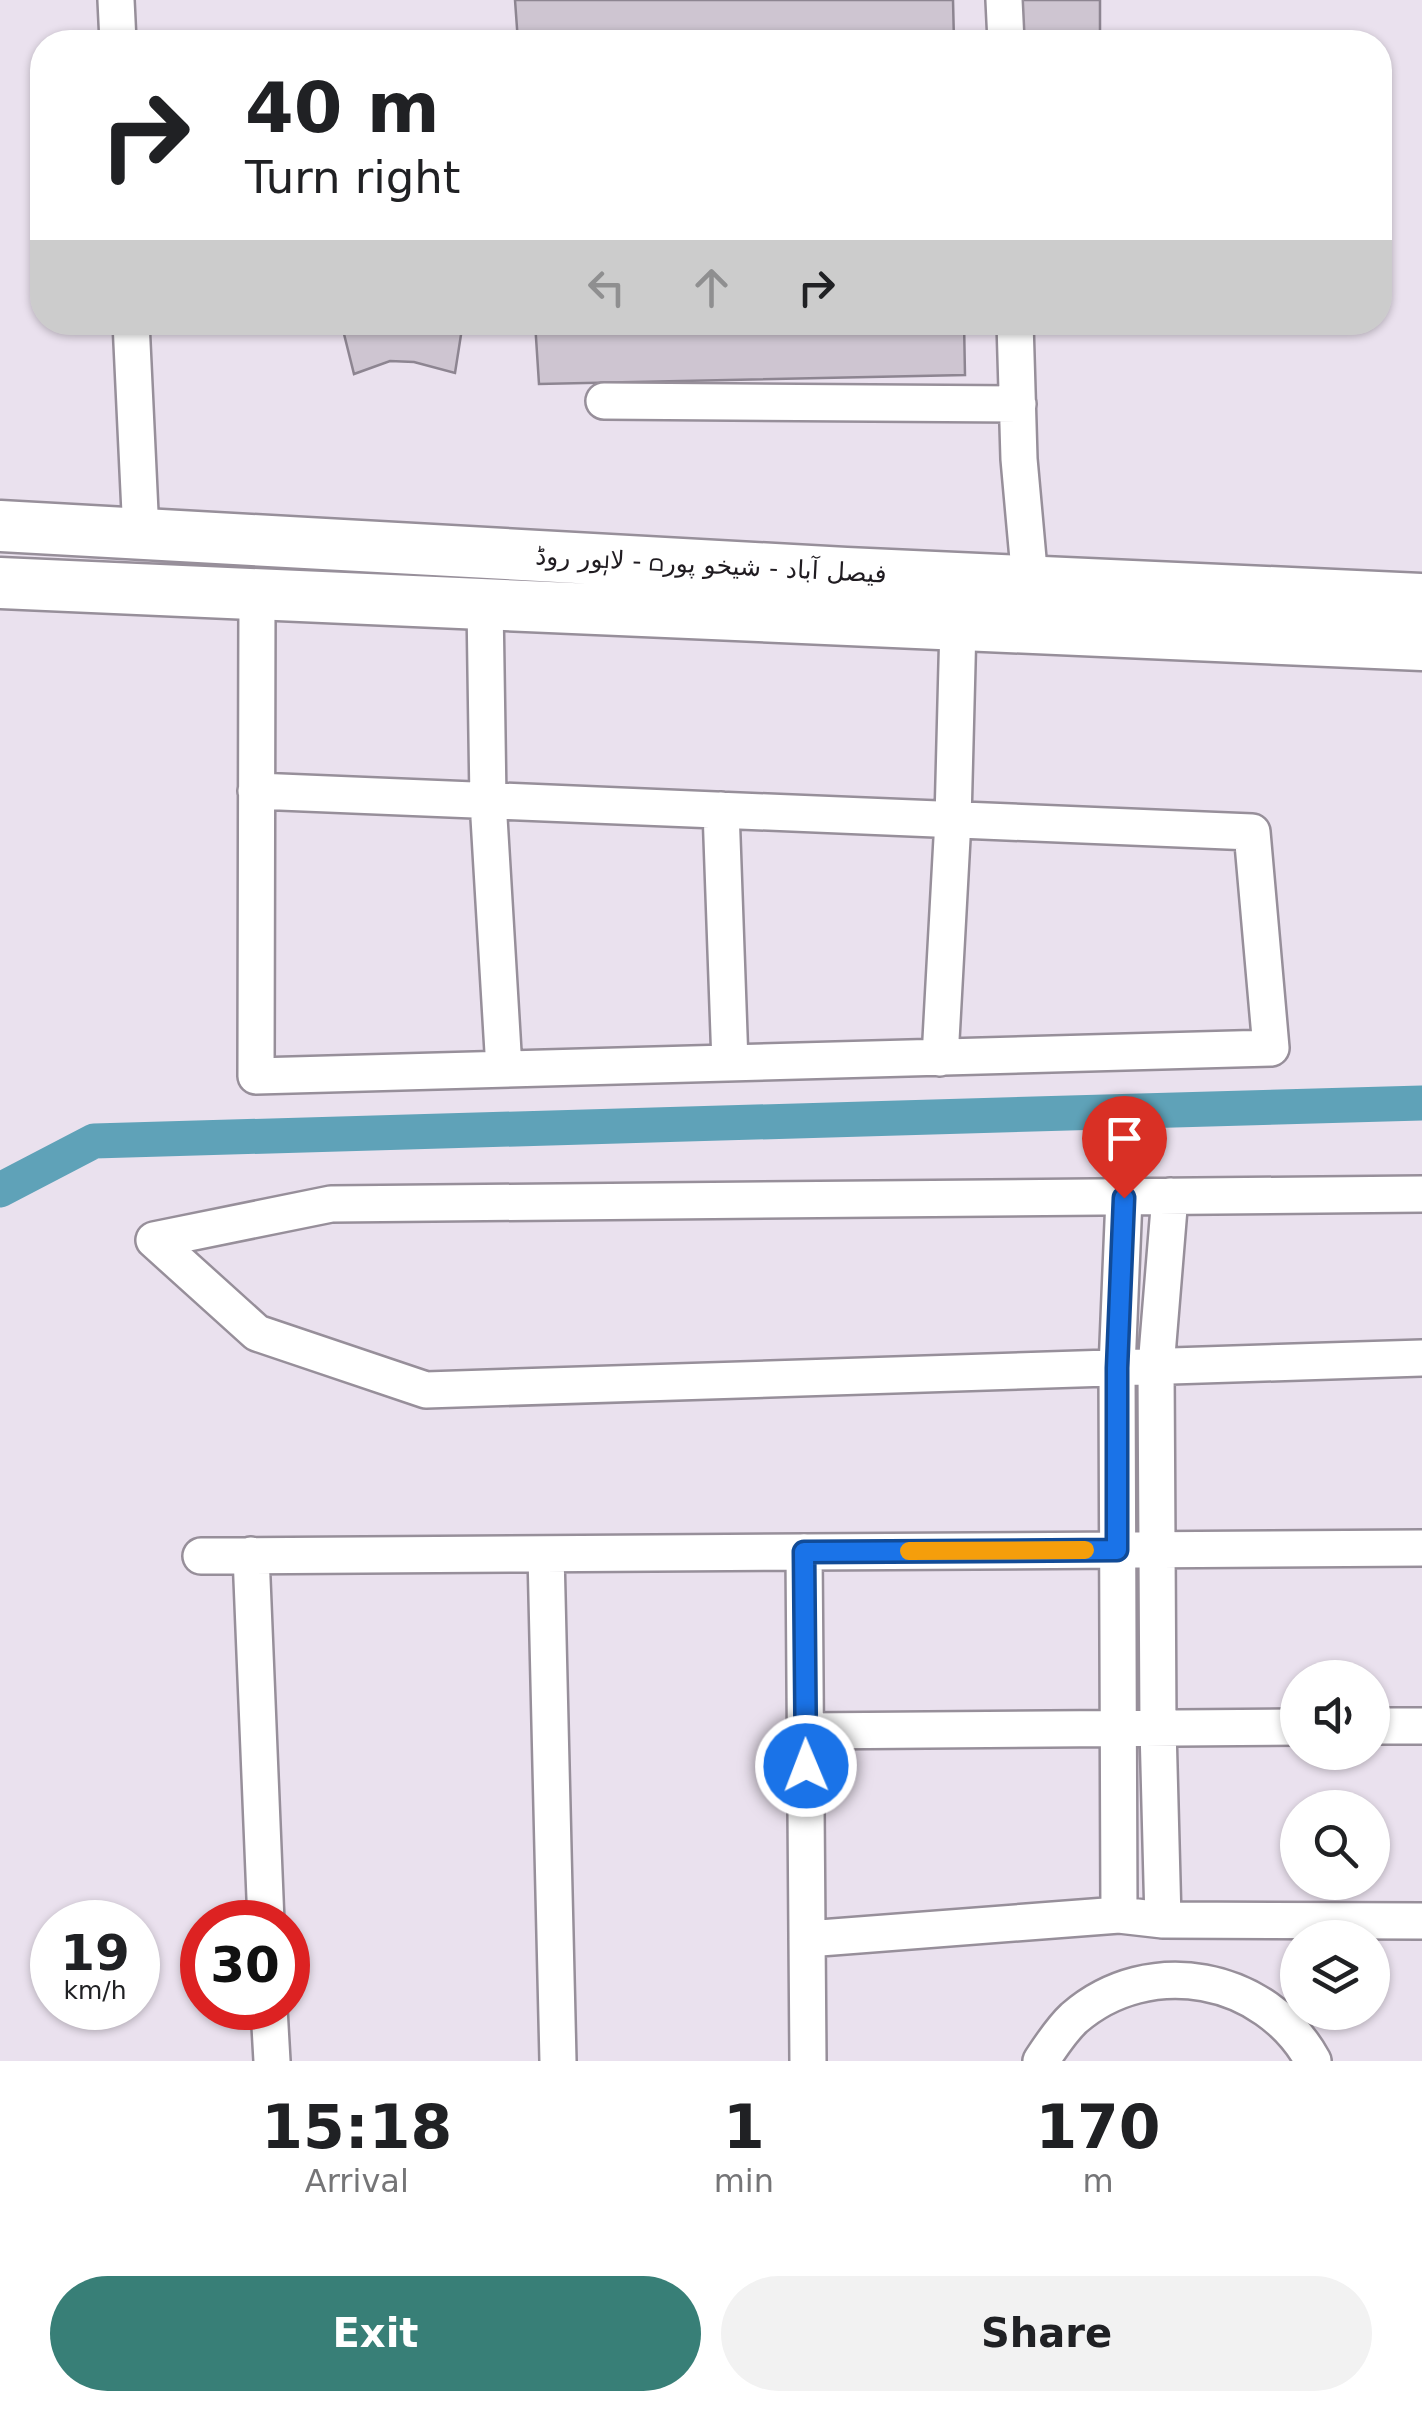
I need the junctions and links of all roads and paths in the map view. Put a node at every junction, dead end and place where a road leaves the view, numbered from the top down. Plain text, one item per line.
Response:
1 (116, 0) edge
2 (1004, 0) edge
3 (117, 30) edge
4 (1005, 30) edge
5 (132, 335) edge
6 (1016, 335) edge
7 (604, 401) dead end
8 (1018, 404) junction
9 (0, 526) edge
10 (141, 534) junction
11 (1030, 581) junction
12 (0, 583) edge
13 (256, 594) junction
14 (1422, 599) edge
15 (484, 604) junction
16 (958, 625) junction
17 (1422, 645) edge
18 (256, 791) junction
19 (488, 801) junction
20 (721, 810) junction
21 (953, 820) junction
22 (940, 1058) junction
23 (730, 1063) junction
24 (504, 1069) junction
25 (1422, 1194) edge
26 (1170, 1196) junction
27 (1124, 1198) junction
28 (1422, 1358) edge
29 (1156, 1367) junction
30 (1117, 1368) junction
31 (1422, 1548) edge
32 (1117, 1550) junction
33 (1157, 1550) junction
34 (804, 1552) junction
35 (546, 1554) junction
36 (201, 1556) dead end
37 (251, 1556) junction
38 (1390, 1726) edge
39 (1422, 1726) edge
40 (1280, 1727) edge
41 (1120, 1728) junction
42 (1158, 1728) junction
43 (806, 1731) junction
44 (265, 1900) edge
45 (1119, 1915) junction
46 (1164, 1920) junction
47 (1422, 1921) edge
48 (807, 1939) junction
49 (270, 2030) edge
50 (272, 2061) edge
51 (558, 2061) edge
52 (808, 2061) edge
53 (1041, 2061) edge
54 (1314, 2061) edge

1 - 3 street
2 - 4 street
5 - 10 street
6 - 8 street
7 - 8 street
8 - 11 street
9 - 10 highway, فیصل آباد - شیخو پورہ - لاہور روڈ
10 - 11 highway, فیصل آباد - شیخو پورہ - لاہور روڈ
11 - 14 highway, فیصل آباد - شیخو پورہ - لاہور روڈ
12 - 13 highway, فیصل آباد - شیخو پورہ - لاہور روڈ
13 - 15 highway, فیصل آباد - شیخو پورہ - لاہور روڈ
13 - 18 street
15 - 16 highway, فیصل آباد - شیخو پورہ - لاہور روڈ
15 - 19 street
16 - 17 highway, فیصل آباد - شیخو پورہ - لاہور روڈ
16 - 21 street
18 - 19 street
18 - 24 street
19 - 20 street
19 - 24 street
20 - 21 street
20 - 23 street
21 - 22 street
21 - 22 street
22 - 23 street
23 - 24 street
25 - 26 street
26 - 27 street
26 - 29 street
27 - 30 street
27 - 30 street
28 - 29 street
29 - 30 street
29 - 33 street
30 - 32 street
31 - 33 street
32 - 33 street
32 - 34 street
32 - 41 street
33 - 42 street
34 - 35 street
34 - 43 street
35 - 37 street
35 - 51 street
36 - 37 street
37 - 44 street
38 - 39 street
40 - 42 street
41 - 42 street
41 - 43 street
41 - 45 street
42 - 46 street
43 - 48 street
45 - 46 street
45 - 48 street
46 - 47 street
48 - 52 street
49 - 50 street
53 - 54 street

